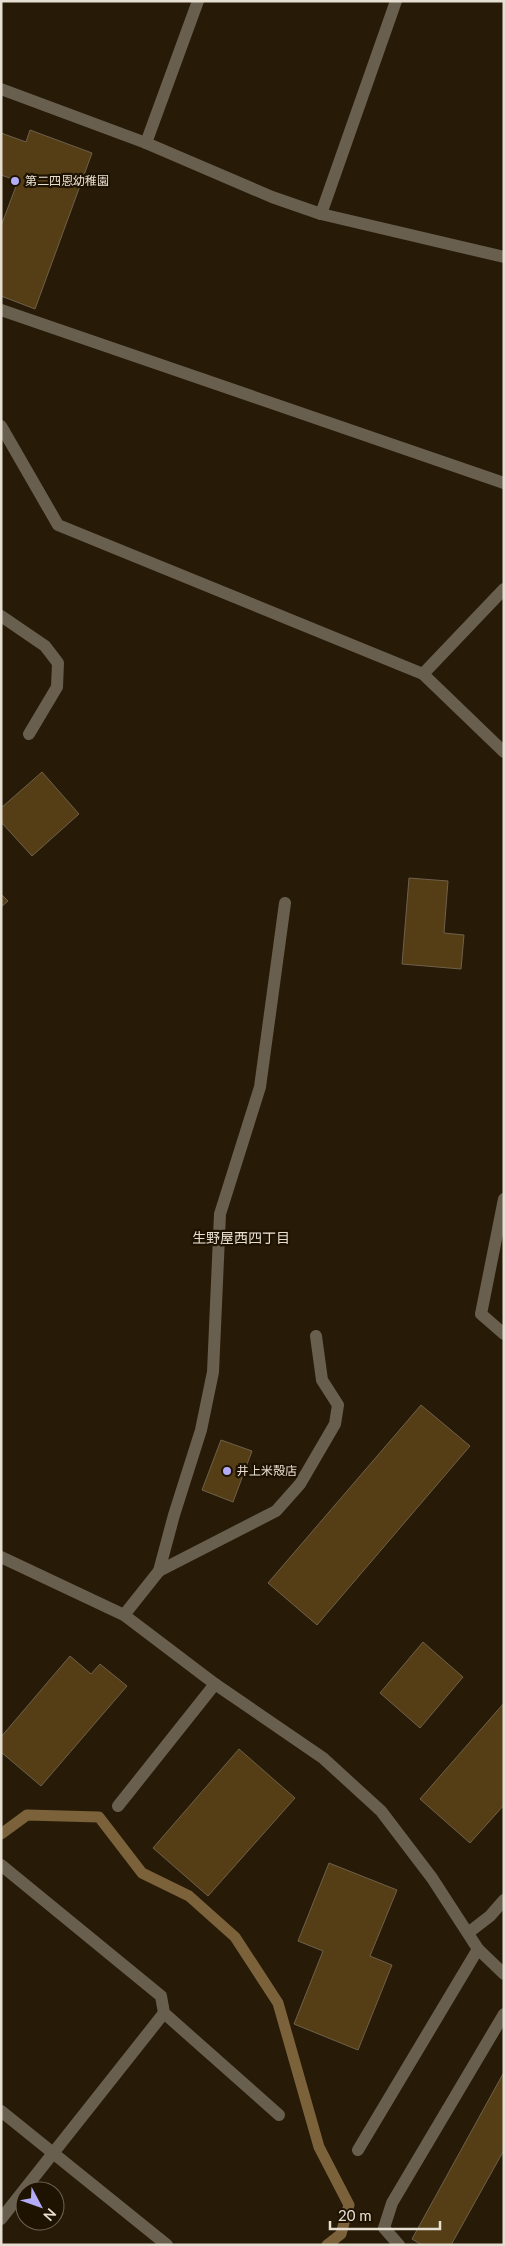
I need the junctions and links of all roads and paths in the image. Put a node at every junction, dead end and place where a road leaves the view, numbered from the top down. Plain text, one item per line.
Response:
1 (198, 1) edge
2 (396, 1) edge
3 (1, 89) edge
4 (146, 143) junction
5 (321, 214) junction
6 (504, 257) edge
7 (1, 310) edge
8 (1, 426) edge
9 (504, 483) edge
10 (504, 589) edge
11 (1, 616) edge
12 (423, 674) junction
13 (29, 734) dead end
14 (504, 752) edge
15 (285, 903) dead end
16 (504, 1199) edge
17 (504, 1334) edge
18 (316, 1336) dead end
19 (1, 1558) edge
20 (159, 1572) junction
21 (124, 1615) junction
22 (214, 1684) junction
23 (118, 1806) dead end
24 (1, 1865) edge
25 (504, 1900) edge
26 (468, 1933) junction
27 (478, 1949) junction
28 (504, 1974) edge
29 (164, 2013) junction
30 (504, 2014) edge
31 (1, 2111) edge
32 (279, 2115) dead end
33 (358, 2150) dead end
34 (54, 2154) junction
35 (1, 2219) edge
36 (167, 2245) edge
37 (399, 2245) edge

1 - 4 street
2 - 5 street
3 - 4 street
4 - 5 street
5 - 6 street
7 - 9 street
8 - 12 street
10 - 12 street
11 - 13 street
12 - 14 street
15 - 20 street
16 - 17 street
18 - 20 street
19 - 21 street
20 - 21 street
21 - 22 street
22 - 23 street
22 - 26 street
24 - 29 street
25 - 26 street
26 - 27 street
27 - 28 street
27 - 33 street
29 - 32 street
29 - 34 street
30 - 37 street
31 - 34 street
34 - 35 street
34 - 36 street

